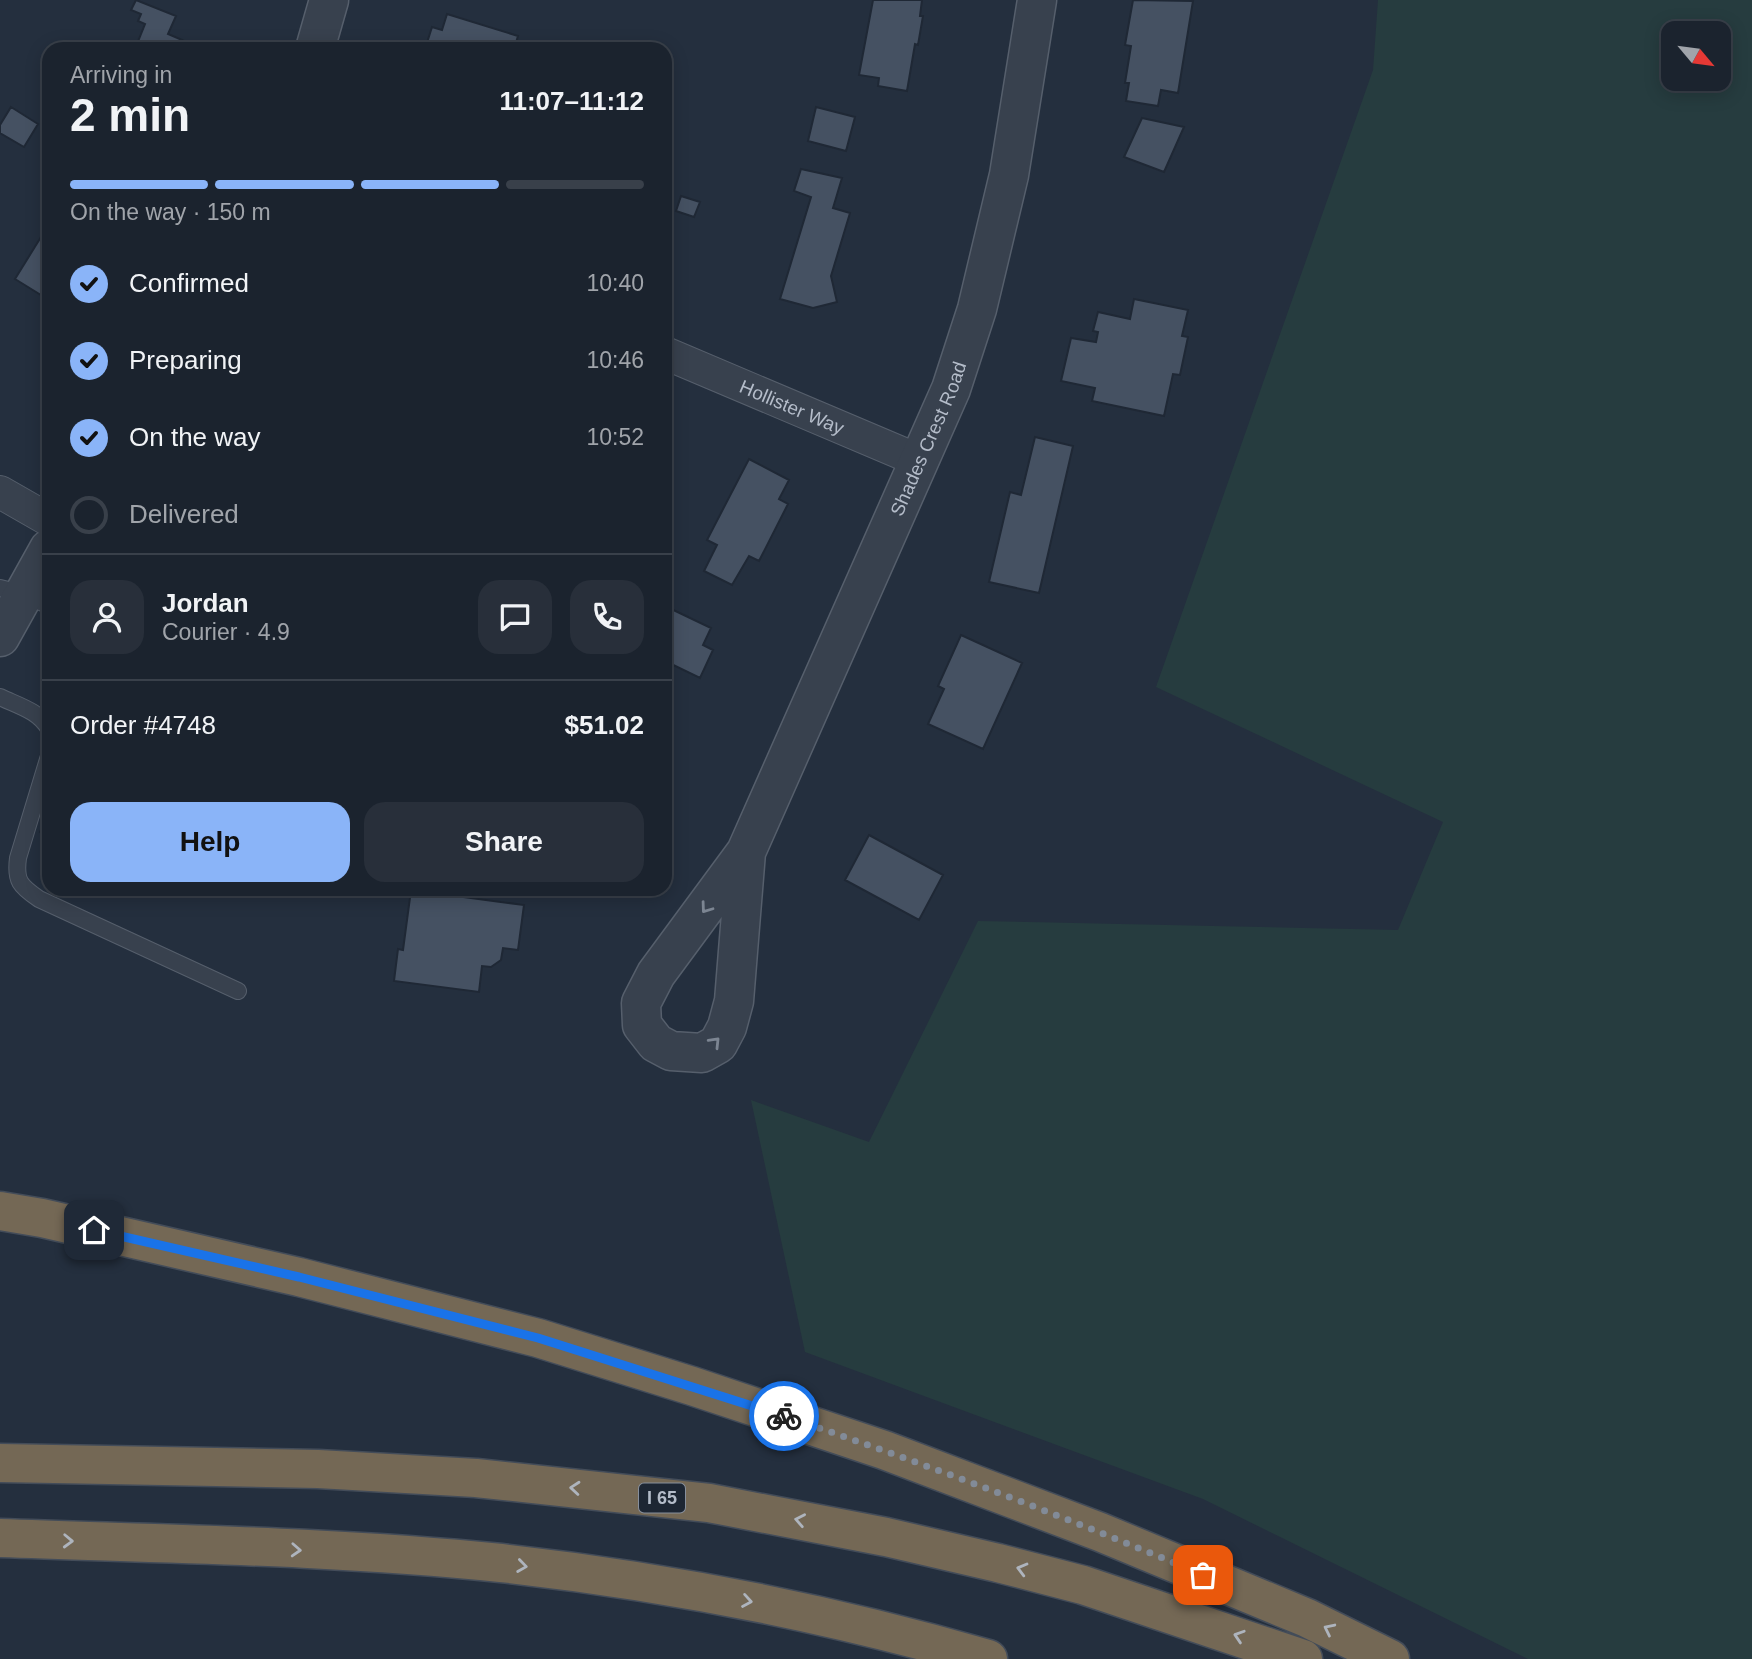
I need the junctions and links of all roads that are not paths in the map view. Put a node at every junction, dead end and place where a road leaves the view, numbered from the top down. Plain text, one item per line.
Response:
1 (329, 0) edge
2 (1037, 0) edge
3 (317, 42) edge
4 (672, 356) edge
5 (920, 461) junction
6 (0, 492) edge
7 (42, 516) edge
8 (42, 562) edge
9 (24, 596) edge
10 (0, 637) edge
11 (0, 697) edge
12 (42, 718) edge
13 (42, 780) edge
14 (746, 852) junction
15 (238, 991) dead end
16 (0, 1201) edge
17 (0, 1211) edge
18 (42, 1218) junction
19 (0, 1463) edge
20 (0, 1538) edge
21 (988, 1659) edge
22 (1303, 1659) edge
23 (1390, 1659) edge

1 - 3 street
2 - 5 street, Shades Crest Road
4 - 5 street, Hollister Way
5 - 14 street, Shades Crest Road
6 - 7 street
8 - 9 street
9 - 10 street
11 - 12 lane
13 - 15 lane
14 -> 14 street, Shades Crest Road
16 - 18 highway
17 - 18 highway
23 -> 18 highway
22 -> 19 highway, I 65
20 -> 21 highway

